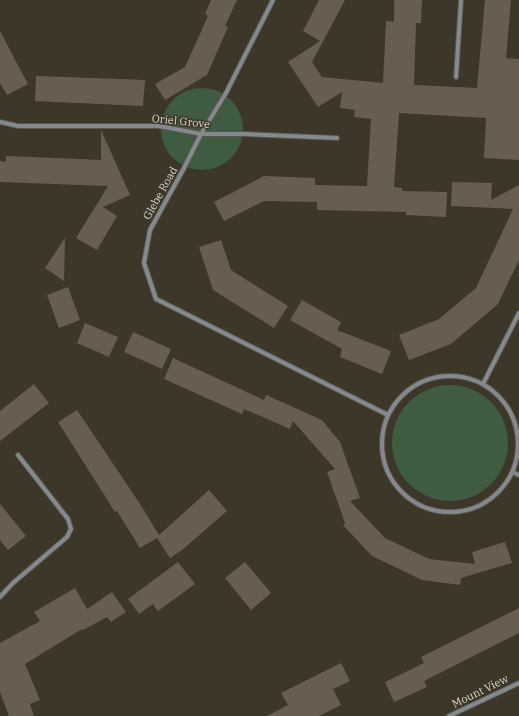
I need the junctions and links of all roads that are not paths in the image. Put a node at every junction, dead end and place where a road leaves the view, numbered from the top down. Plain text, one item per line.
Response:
1 (273, 0) edge
2 (461, 0) edge
3 (456, 77) dead end
4 (0, 122) edge
5 (201, 134) junction
6 (337, 138) dead end
7 (519, 313) edge
8 (482, 384) junction
9 (388, 415) junction
10 (18, 455) dead end
11 (512, 472) junction
12 (519, 475) edge
13 (0, 597) edge
14 (519, 682) edge
15 (449, 716) edge

1 - 5 street, Glebe Road
2 - 3 street
4 - 5 street, Oriel Grove
5 - 6 street, Oriel Grove
5 - 9 street, Glebe Road
7 - 8 street
8 - 9 street
8 - 11 street
9 - 11 street
10 - 13 street
11 - 12 street
14 - 15 street, Mount View

